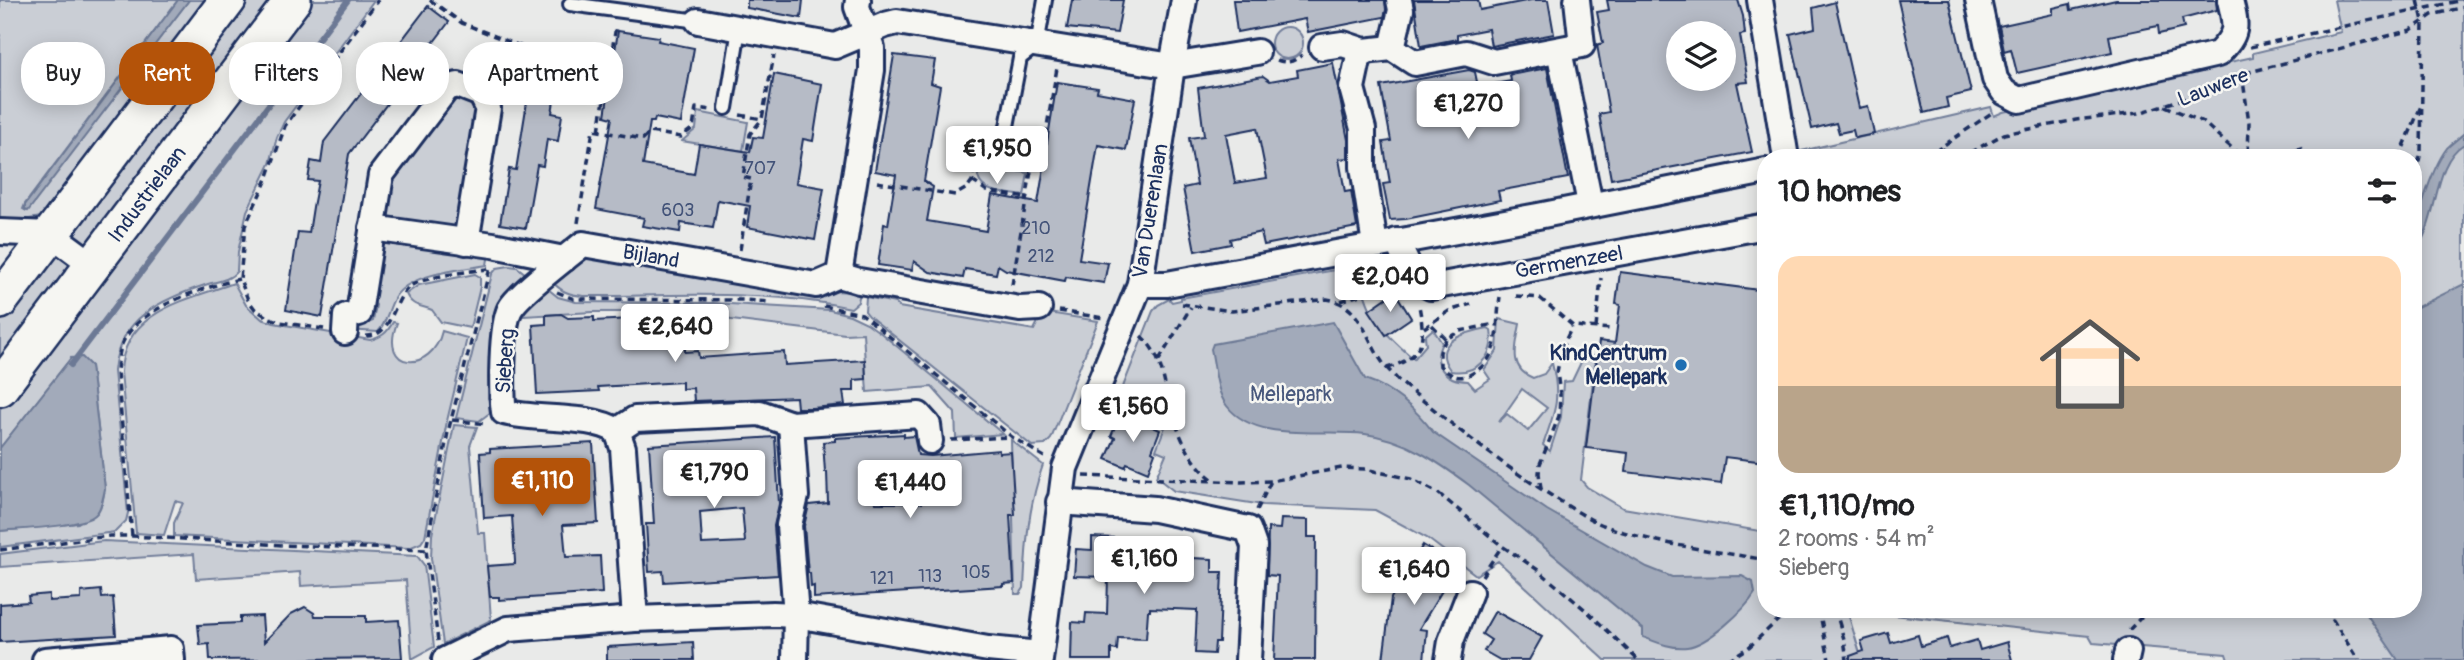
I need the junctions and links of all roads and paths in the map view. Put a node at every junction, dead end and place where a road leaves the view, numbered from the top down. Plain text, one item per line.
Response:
1 (228, 0) edge
2 (293, 0) edge
3 (378, 0) edge
4 (430, 0) edge
5 (858, 0) edge
6 (1045, 0) edge
7 (1184, 0) edge
8 (1399, 0) edge
9 (1577, 0) edge
10 (1760, 0) edge
11 (1978, 0) edge
12 (2230, 0) edge
13 (2418, 0) edge
14 (2463, 0) edge
15 (570, 4) dead end
16 (2464, 7) edge
17 (618, 11) junction
18 (2421, 11) junction
19 (698, 21) joint
20 (2423, 22) junction
21 (739, 29) junction
22 (867, 34) junction
23 (777, 36) junction
24 (510, 42) edge
25 (613, 42) edge
26 (1049, 47) junction
27 (1322, 47) joint
28 (1392, 48) junction
29 (1559, 50) junction
30 (1364, 51) junction
31 (1257, 52) joint
32 (2218, 54) junction
33 (1172, 66) junction
34 (2242, 75) junction
35 (2019, 100) junction
36 (2422, 104) junction
37 (603, 105) edge
38 (2164, 106) junction
39 (726, 111) junction
40 (762, 119) junction
41 (599, 131) junction
42 (1941, 148) edge
43 (2304, 148) dead end
44 (1785, 149) edge
45 (1976, 149) edge
46 (2233, 149) edge
47 (2248, 149) edge
48 (2301, 149) edge
49 (2403, 149) edge
50 (2421, 149) edge
51 (1000, 162) junction
52 (1031, 169) junction
53 (1757, 173) edge
54 (856, 178) junction
55 (972, 181) junction
56 (1027, 198) junction
57 (1590, 204) junction
58 (1757, 228) edge
59 (372, 229) junction
60 (0, 232) edge
61 (51, 234) junction
62 (466, 242) junction
63 (1386, 243) junction
64 (574, 251) junction
65 (1599, 256) junction
66 (493, 259) junction
67 (93, 265) junction
68 (737, 271) junction
69 (839, 275) junction
70 (544, 278) junction
71 (240, 279) junction
72 (1420, 283) junction
73 (1140, 284) junction
74 (1167, 284) junction
75 (1500, 295) dead end
76 (1514, 296) dead end
77 (0, 301) edge
78 (1340, 301) junction
79 (783, 303) dead end
80 (1475, 303) dead end
81 (823, 306) dead end
82 (1008, 307) junction
83 (1191, 307) junction
84 (1039, 308) joint
85 (1125, 321) junction
86 (1495, 324) junction
87 (1432, 325) junction
88 (1573, 326) junction
89 (1424, 328) junction
90 (1596, 328) junction
91 (1612, 329) dead end
92 (345, 332) junction
93 (1446, 339) junction
94 (1159, 360) junction
95 (1387, 368) junction
96 (0, 388) edge
97 (504, 412) junction
98 (452, 421) junction
99 (790, 425) junction
100 (617, 431) junction
101 (1012, 437) junction
102 (930, 441) joint
103 (1065, 468) junction
104 (1213, 480) junction
105 (1271, 481) junction
106 (1541, 489) junction
107 (1059, 502) junction
108 (1248, 529) junction
109 (132, 536) junction
110 (1502, 546) junction
111 (0, 550) edge
112 (426, 550) junction
113 (1757, 558) edge
114 (1476, 584) joint
115 (796, 615) junction
116 (1780, 618) edge
117 (1821, 618) edge
118 (1838, 618) edge
119 (2332, 618) edge
120 (635, 619) junction
121 (492, 648) edge
122 (442, 653) edge
123 (988, 654) edge
124 (1040, 657) edge
125 (45, 660) edge
126 (172, 660) edge
127 (795, 660) edge
128 (1248, 660) edge
129 (1448, 660) edge
130 (1638, 660) edge
131 (1728, 660) edge
132 (1829, 660) edge
133 (1847, 660) edge
134 (2358, 660) edge

1 - 61 main road
2 - 67 main road, Industrielaan
3 - 71 path
4 - 24 path
5 - 22 street
6 - 26 lane
7 - 33 street, Van Duerenlaan
8 - 28 street
9 - 29 street
10 - 44 street
11 - 35 street
12 - 32 street, Lauwere
13 - 18 path
14 - 18 path
15 - 17 lane
16 - 20 path, Lauwere
17 - 19 lane
17 - 25 path
18 - 20 path
18 - 32 path
19 - 21 street
20 - 34 path, Lauwere
20 - 36 path
21 - 23 street
21 - 39 lane
22 - 23 street
22 - 26 street
22 - 54 street
23 - 40 path
26 - 33 street
26 - 51 lane
26 - 52 path
27 - 30 street
27 - 31 path
28 - 29 street
28 - 30 street
29 - 57 street
30 - 63 street
31 - 33 street
32 - 35 street, Lauwere
33 - 73 street, Van Duerenlaan
34 - 38 path, Lauwere
34 - 47 path
35 - 42 path
36 - 49 path
36 - 50 path
37 - 41 path
38 - 45 path, Lauwere
38 - 46 path
39 - 40 path
39 - 41 path
40 - 68 path
41 - 64 path
43 - 48 path
51 - 52 path
51 - 55 path
52 - 56 path
53 - 57 street
54 - 55 path
54 - 69 street
55 - 56 path
56 - 82 path
57 - 63 street
58 - 65 street, Germenzeel
59 - 62 street, Bijland
59 - 62 street
59 - 92 street
60 - 61 street
61 - 67 street
61 - 77 main road
62 - 66 street, Bijland
63 - 72 street
63 - 74 street
63 - 78 path
64 - 66 street, Bijland
64 - 68 street, Bijland
64 - 70 street, Sieberg
65 - 72 street, Germenzeel
65 - 90 path
66 - 92 path
66 - 98 path
67 - 96 main road, Industrielaan
68 - 69 street, Bijland
69 - 82 street, Bijland
70 - 79 path
70 - 97 street, Sieberg
71 - 92 path
71 - 109 path
72 - 89 path
73 - 74 street
73 - 85 street, Van Duerenlaan
74 - 83 path
75 - 86 path
76 - 88 path
78 - 83 path
78 - 95 path
80 - 87 path
81 - 101 path
82 - 84 street, Bijland
83 - 94 path
84 - 85 path
85 - 94 path
85 - 103 street, Van Duerenlaan
86 - 93 path
86 - 93 path
87 - 89 path
87 - 93 path
88 - 90 path
88 - 106 path
89 - 95 path
90 - 91 path
94 - 104 path
95 - 106 path
97 - 98 path
97 - 100 street, Sieberg
98 - 112 path
99 - 100 street
99 - 102 street
99 - 115 street
100 - 120 street
101 - 102 path
101 - 103 path
103 - 104 path
103 - 107 street, Van Duerenlaan
104 - 105 path
105 - 108 path
105 - 110 path
106 - 113 path
107 - 108 street
107 - 124 street, Van Duerenlaan
108 - 128 street
109 - 111 path
109 - 112 path
110 - 114 path
110 - 130 path
112 - 122 path
114 - 129 street
115 - 120 street
115 - 123 street
115 - 127 street
116 - 131 path
117 - 132 path
118 - 133 path
119 - 134 path
120 - 121 street
121 - 122 street
123 - 124 street
125 - 126 street

